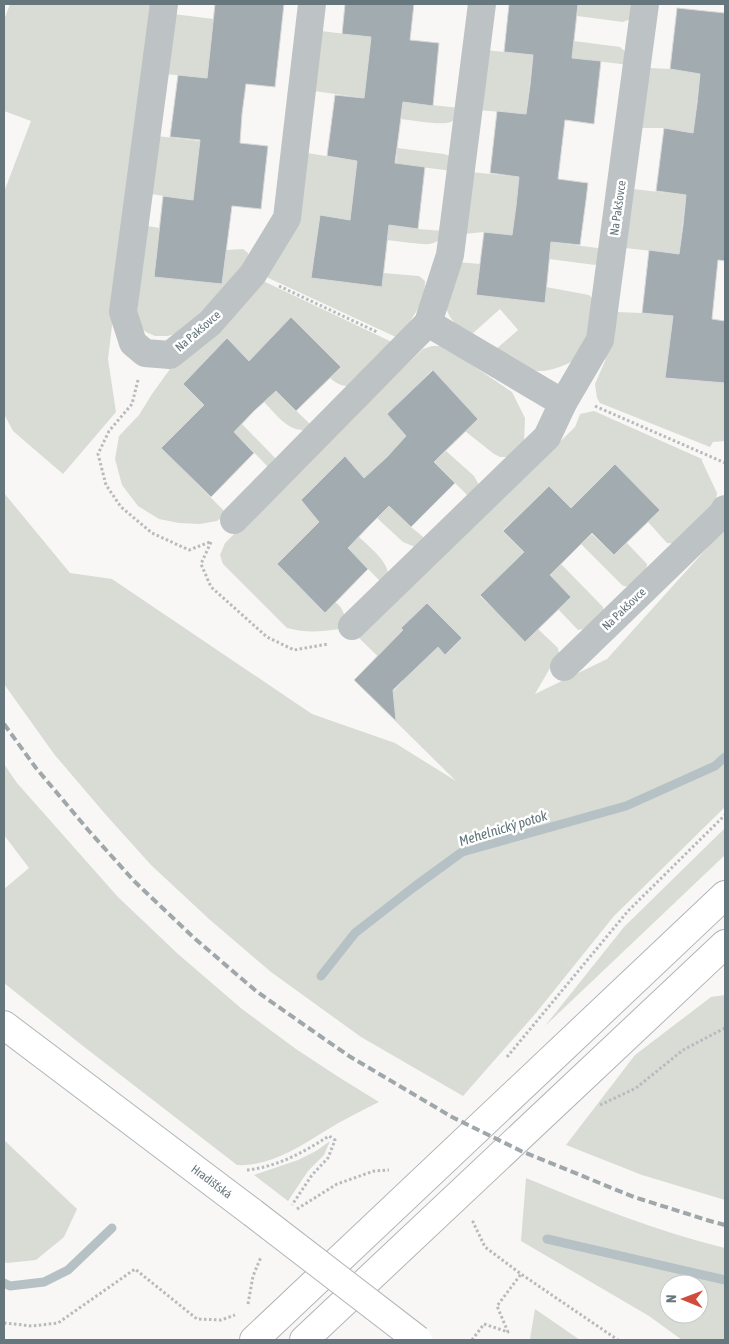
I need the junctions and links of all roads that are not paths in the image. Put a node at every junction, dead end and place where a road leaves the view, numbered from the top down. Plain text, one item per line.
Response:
1 (164, 4) edge
2 (312, 4) edge
3 (482, 4) edge
4 (645, 4) edge
5 (428, 322) junction
6 (563, 403) junction
7 (725, 509) edge
8 (234, 520) road end
9 (352, 626) road end
10 (564, 666) dead end
11 (725, 895) edge
12 (725, 944) edge
13 (4, 1024) edge
14 (254, 1340) edge
15 (304, 1340) edge
16 (418, 1340) edge

1 - 2 street, Na Pakšovce
3 - 5 street
4 - 6 street, Na Pakšovce
5 - 6 street
5 - 8 street
6 - 9 street, Na Pakšovce
7 - 10 street, Na Pakšovce
11 - 14 main road
12 - 15 main road
13 - 16 main road, Hradišťská, bridge

